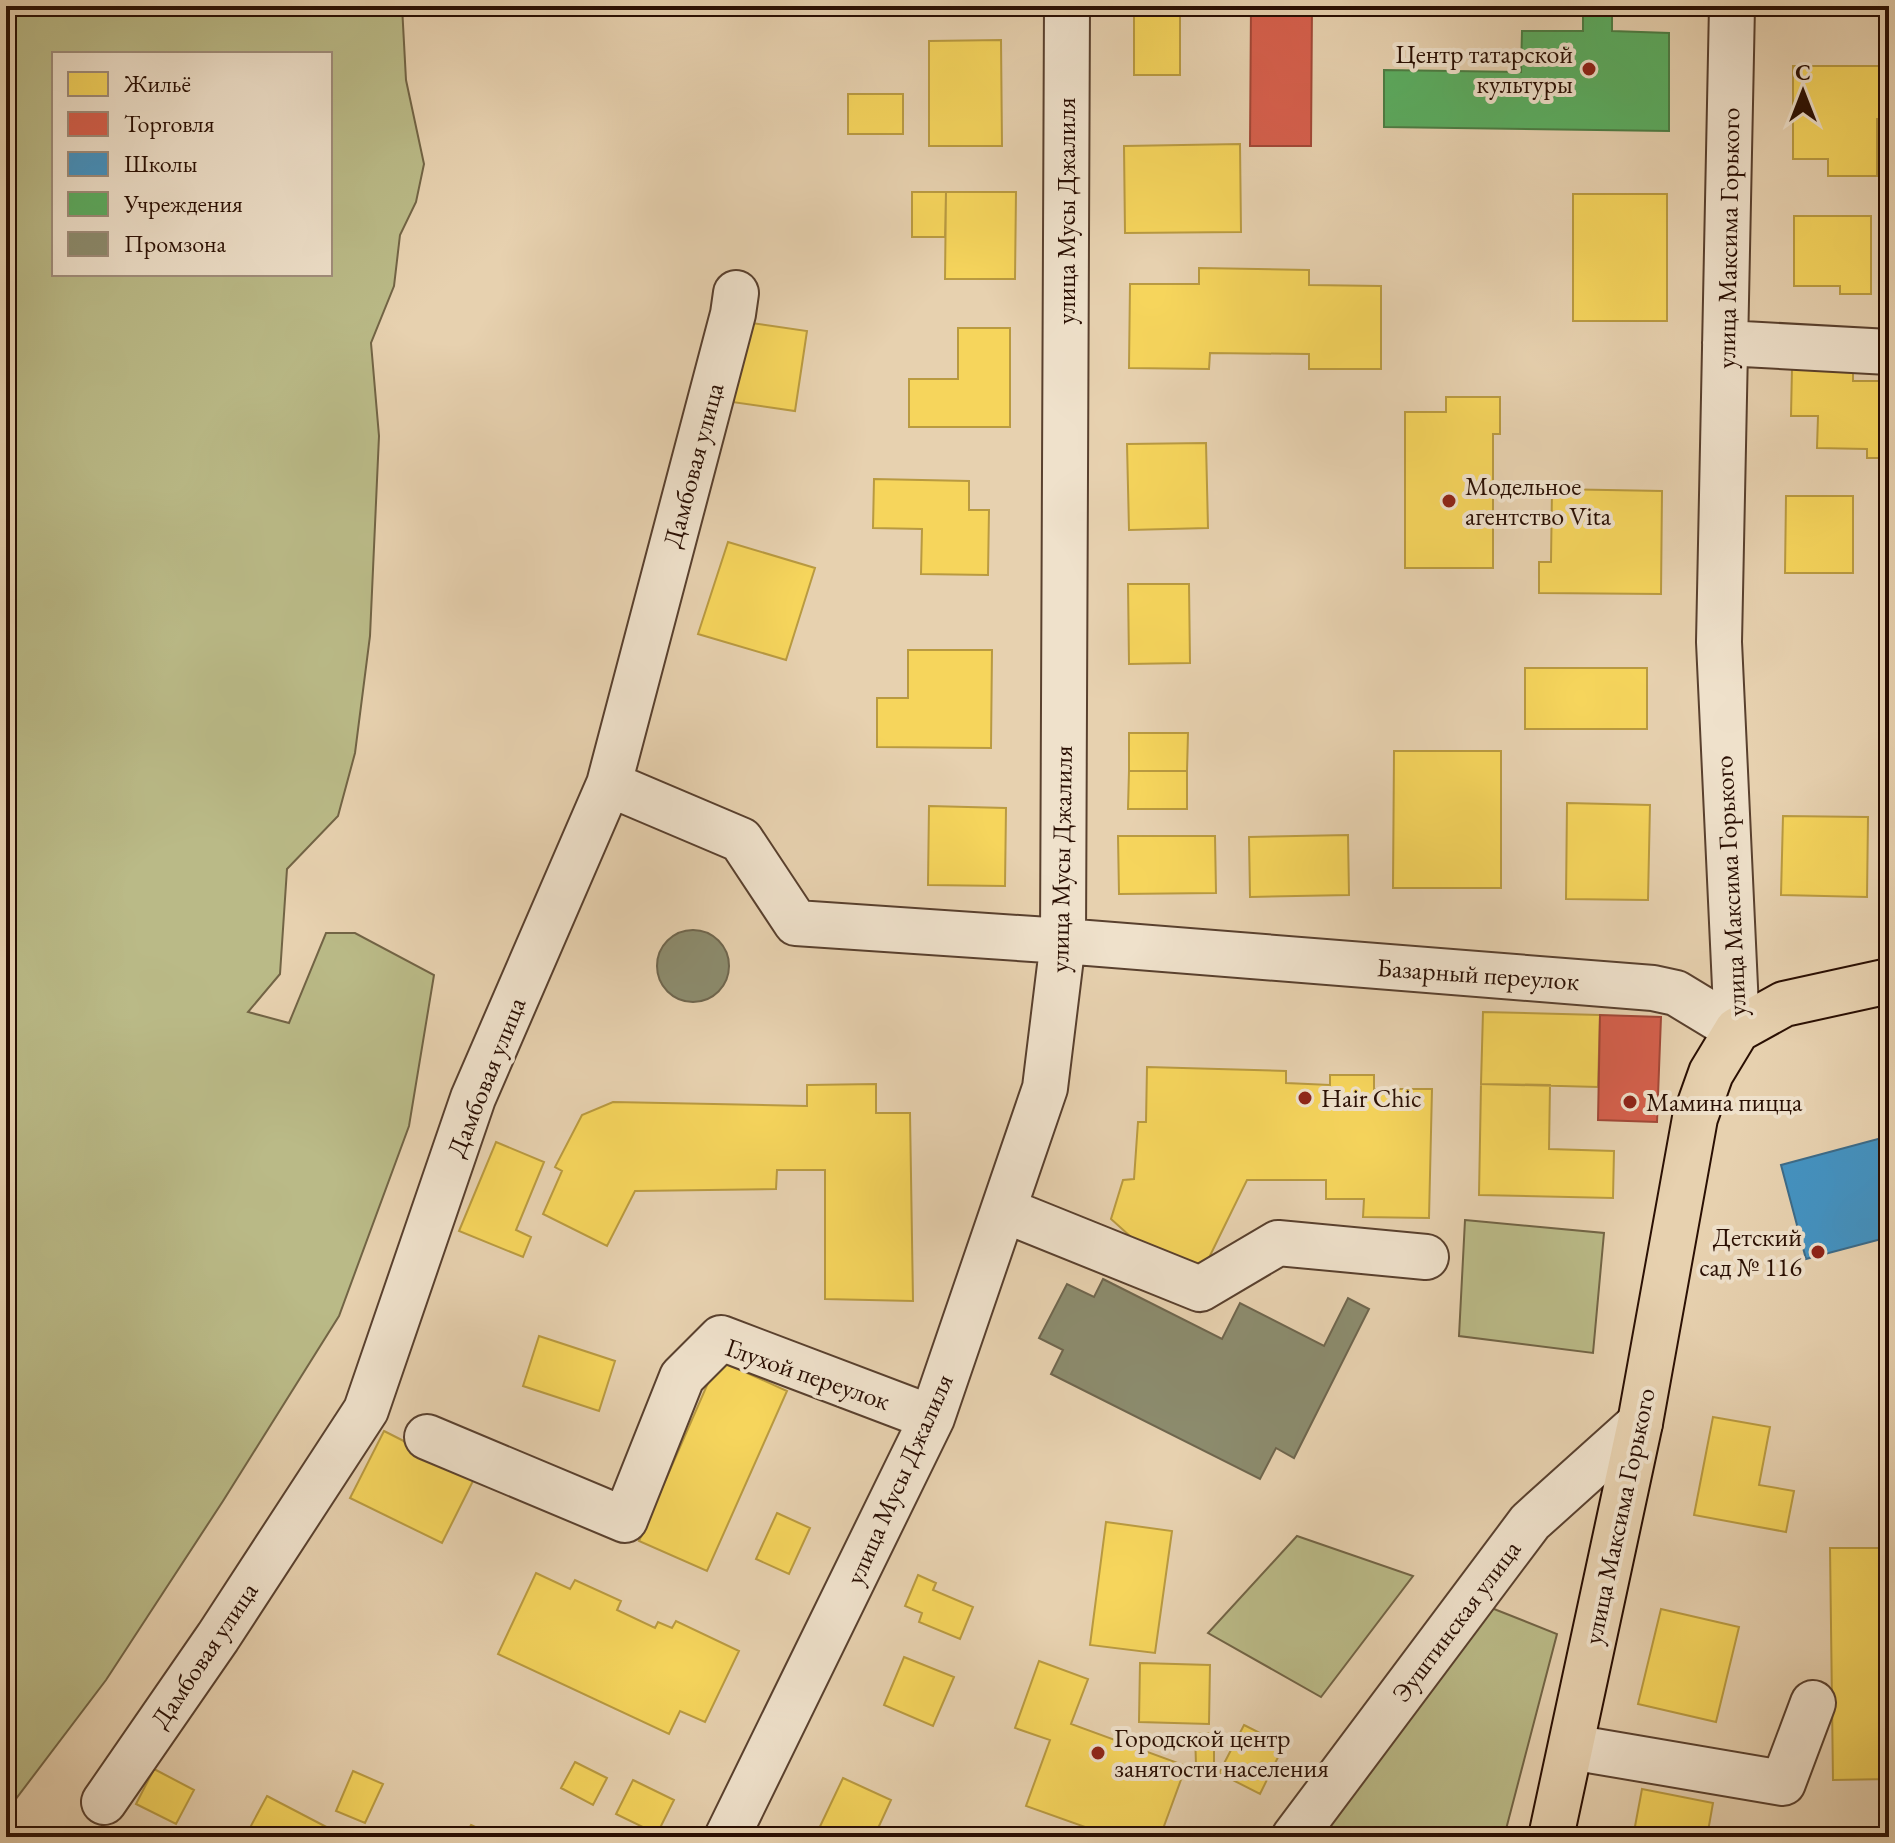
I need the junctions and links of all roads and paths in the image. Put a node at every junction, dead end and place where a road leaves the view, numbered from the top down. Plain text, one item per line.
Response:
1 (1067, 6) edge
2 (1732, 6) edge
3 (736, 293) dead end
4 (1725, 343) junction
5 (1889, 352) edge
6 (609, 784) junction
7 (1063, 941) junction
8 (1884, 984) edge
9 (1737, 1030) junction
10 (1004, 1210) junction
11 (1426, 1257) dead end
12 (932, 1418) junction
13 (1640, 1423) junction
14 (427, 1437) dead end
15 (1813, 1703) dead end
16 (1571, 1747) junction
17 (104, 1802) dead end
18 (727, 1837) edge
19 (1294, 1837) edge
20 (1551, 1837) edge

1 - 7 street, улица Мусы Джалиля
2 - 4 street, улица Максима Горького
3 - 6 street, Дамбовая улица
4 - 5 street
4 - 9 street, улица Максима Горького
6 - 7 street, Базарный переулок
6 - 17 street, Дамбовая улица
7 - 9 street, Базарный переулок
7 - 10 street, улица Мусы Джалиля
8 - 9 main road
9 - 13 main road, улица Максима Горького
10 - 11 street
10 - 12 street, улица Мусы Джалиля
12 - 14 street, Глухой переулок
12 - 18 street, улица Мусы Джалиля
13 - 16 main road, улица Максима Горького
13 - 19 street, Эуштинская улица
15 - 16 street
16 - 20 main road, улица Максима Горького

